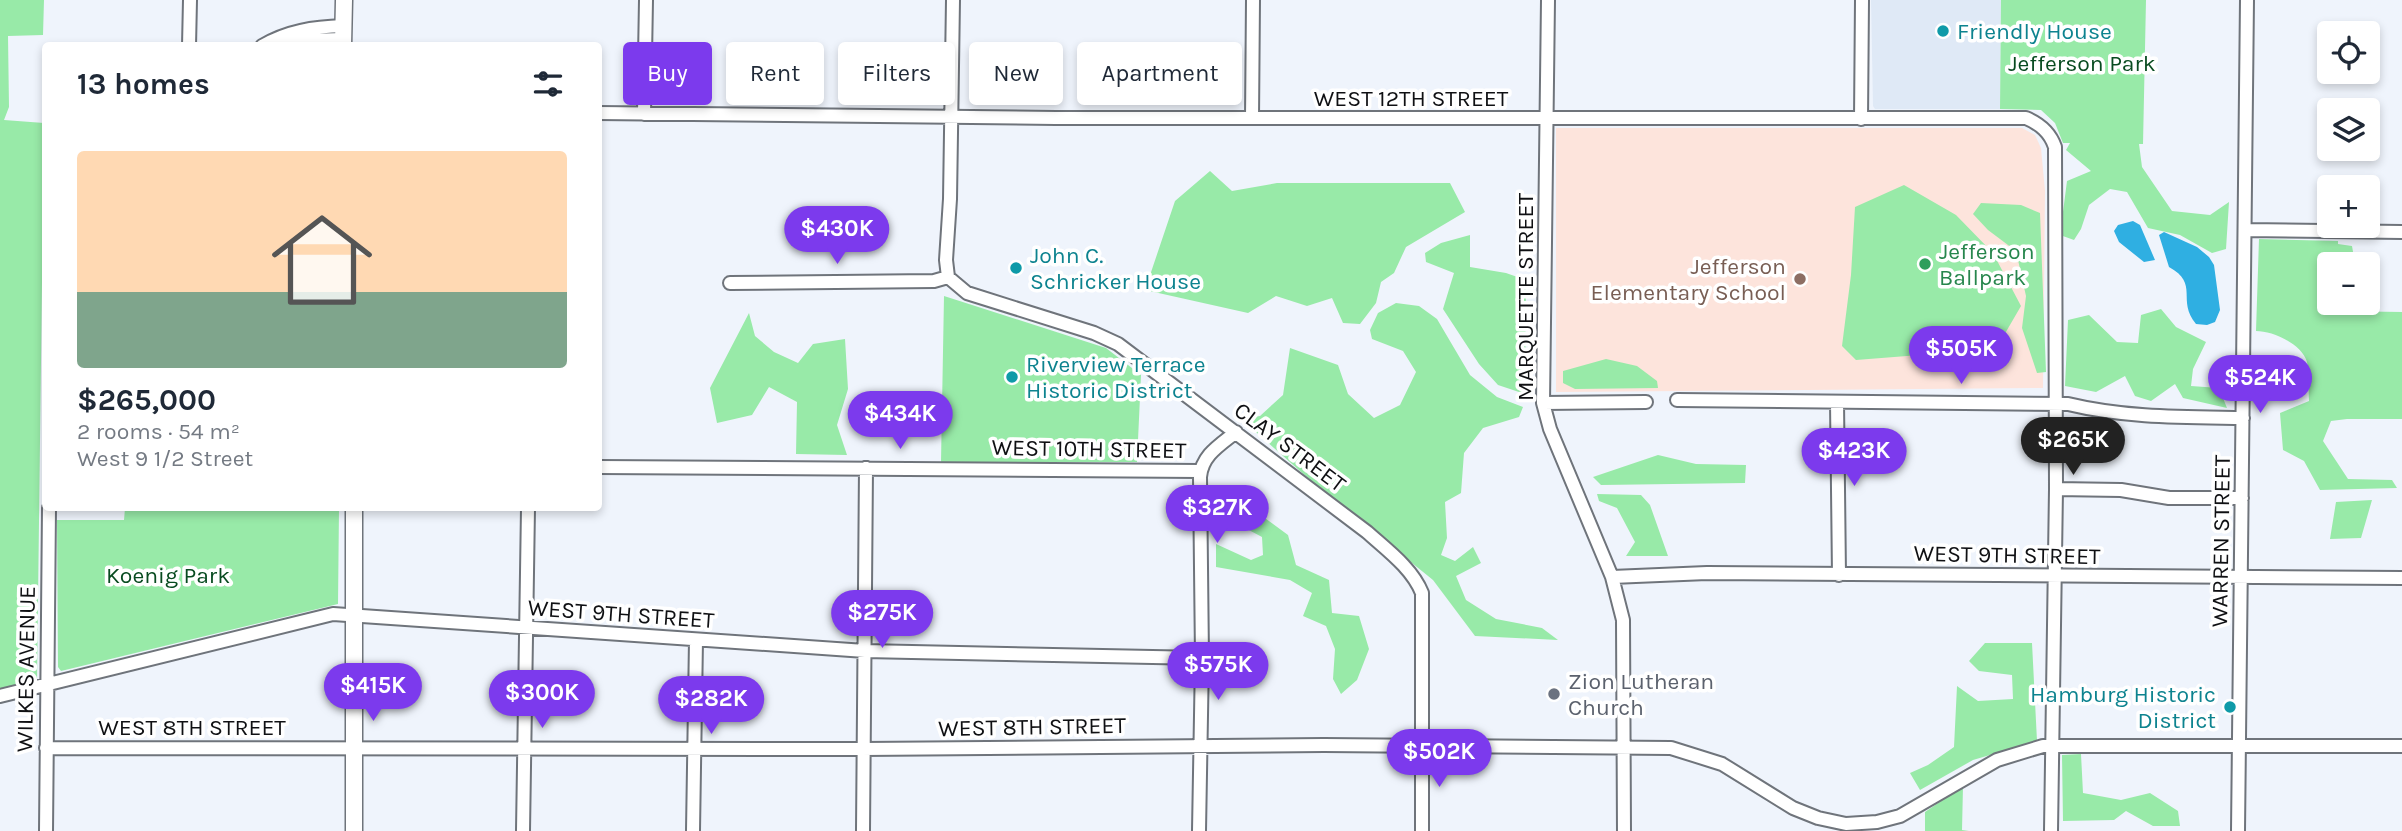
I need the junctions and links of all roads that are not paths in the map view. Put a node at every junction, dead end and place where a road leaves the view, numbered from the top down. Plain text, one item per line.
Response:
1 (190, 0) edge
2 (344, 0) edge
3 (646, 0) edge
4 (953, 0) edge
5 (1253, 0) edge
6 (1548, 0) edge
7 (1862, 0) edge
8 (2248, 0) edge
9 (343, 37) edge
10 (189, 42) edge
11 (269, 42) edge
12 (303, 42) edge
13 (602, 113) edge
14 (644, 114) junction
15 (951, 116) junction
16 (1252, 118) junction
17 (1546, 119) junction
18 (1861, 119) junction
19 (2245, 230) junction
20 (2402, 232) edge
21 (948, 277) junction
22 (730, 283) dead end
23 (1677, 400) dead end
24 (1646, 402) dead end
25 (1837, 402) junction
26 (1543, 403) junction
27 (2056, 403) junction
28 (2243, 418) junction
29 (1236, 432) junction
30 (602, 467) edge
31 (866, 468) junction
32 (1200, 471) junction
33 (2056, 489) junction
34 (2242, 498) junction
35 (49, 511) edge
36 (354, 511) edge
37 (528, 511) edge
38 (1839, 575) junction
39 (1612, 577) junction
40 (2055, 577) junction
41 (2241, 578) junction
42 (2402, 578) edge
43 (353, 615) junction
44 (527, 628) junction
45 (696, 640) junction
46 (865, 651) junction
47 (1202, 658) junction
48 (46, 685) junction
49 (0, 696) edge
50 (1201, 746) junction
51 (1423, 746) junction
52 (2052, 746) junction
53 (2239, 746) junction
54 (2402, 746) edge
55 (1624, 747) junction
56 (46, 748) junction
57 (356, 748) junction
58 (525, 749) junction
59 (694, 749) junction
60 (864, 749) junction
61 (1856, 827) edge
62 (46, 831) edge
63 (354, 831) edge
64 (523, 831) edge
65 (693, 831) edge
66 (863, 831) edge
67 (1199, 831) edge
68 (1422, 831) edge
69 (1624, 831) edge
70 (2051, 831) edge
71 (2238, 831) edge

1 - 10 street
2 - 9 main road
3 - 14 street
4 - 15 street
5 - 16 street
6 - 17 street, MARQUETTE STREET
7 - 18 street
8 - 19 street, WARREN STREET
9 - 11 street
9 - 12 street
13 - 14 street, WEST 12TH STREET
14 - 15 street, WEST 12TH STREET
15 - 16 street, WEST 12TH STREET
15 - 21 street
16 - 17 street, WEST 12TH STREET
17 - 18 street, WEST 12TH STREET
17 - 26 street, MARQUETTE STREET
18 - 27 street, WEST 12TH STREET
19 - 20 street
19 - 28 street, WARREN STREET
21 - 22 street
21 - 29 street, CLAY STREET
23 - 25 street
24 - 26 street
25 - 27 street
25 - 38 street
26 - 39 street, MARQUETTE STREET
27 - 28 street
27 - 33 street
28 - 34 street, WARREN STREET
29 - 32 street
29 - 51 street, CLAY STREET
30 - 31 street, WEST 10TH STREET
31 - 32 street, WEST 10TH STREET
31 - 46 street
32 - 47 street
33 - 34 street
33 - 40 street
34 - 41 street, WARREN STREET
35 - 48 street, WILKES AVENUE
36 - 43 main road
37 - 44 street
38 - 39 street, WEST 9TH STREET
38 - 40 street, WEST 9TH STREET
39 - 55 street, MARQUETTE STREET
40 - 41 street, WEST 9TH STREET
40 - 52 street
41 - 42 street, WEST 9TH STREET
41 - 53 street, WARREN STREET
43 - 44 street, WEST 9TH STREET
43 - 48 street, WEST 9TH STREET
43 - 57 main road
44 - 45 street, WEST 9TH STREET
44 - 58 street
45 - 46 street, WEST 9TH STREET
45 - 59 street
46 - 47 street, WEST 9TH STREET
46 - 60 street
47 - 50 street
48 - 49 street, WEST 9TH STREET
48 - 56 street, WILKES AVENUE
50 - 51 street, WEST 8TH STREET
50 - 60 street, WEST 8TH STREET
50 - 67 street
51 - 55 street, WEST 8TH STREET
51 - 68 street, CLAY STREET
52 - 53 street, WEST 8TH STREET
52 - 61 street, WEST 8TH STREET
52 - 70 street
53 - 54 street, WEST 8TH STREET
53 - 71 street, WARREN STREET
55 - 61 street, WEST 8TH STREET
55 - 69 street, MARQUETTE STREET
56 - 57 street, WEST 8TH STREET
56 - 62 street, WILKES AVENUE
57 - 58 street, WEST 8TH STREET
57 - 63 main road
58 - 59 street, WEST 8TH STREET
58 - 64 street
59 - 60 street, WEST 8TH STREET
59 - 65 street
60 - 66 street

